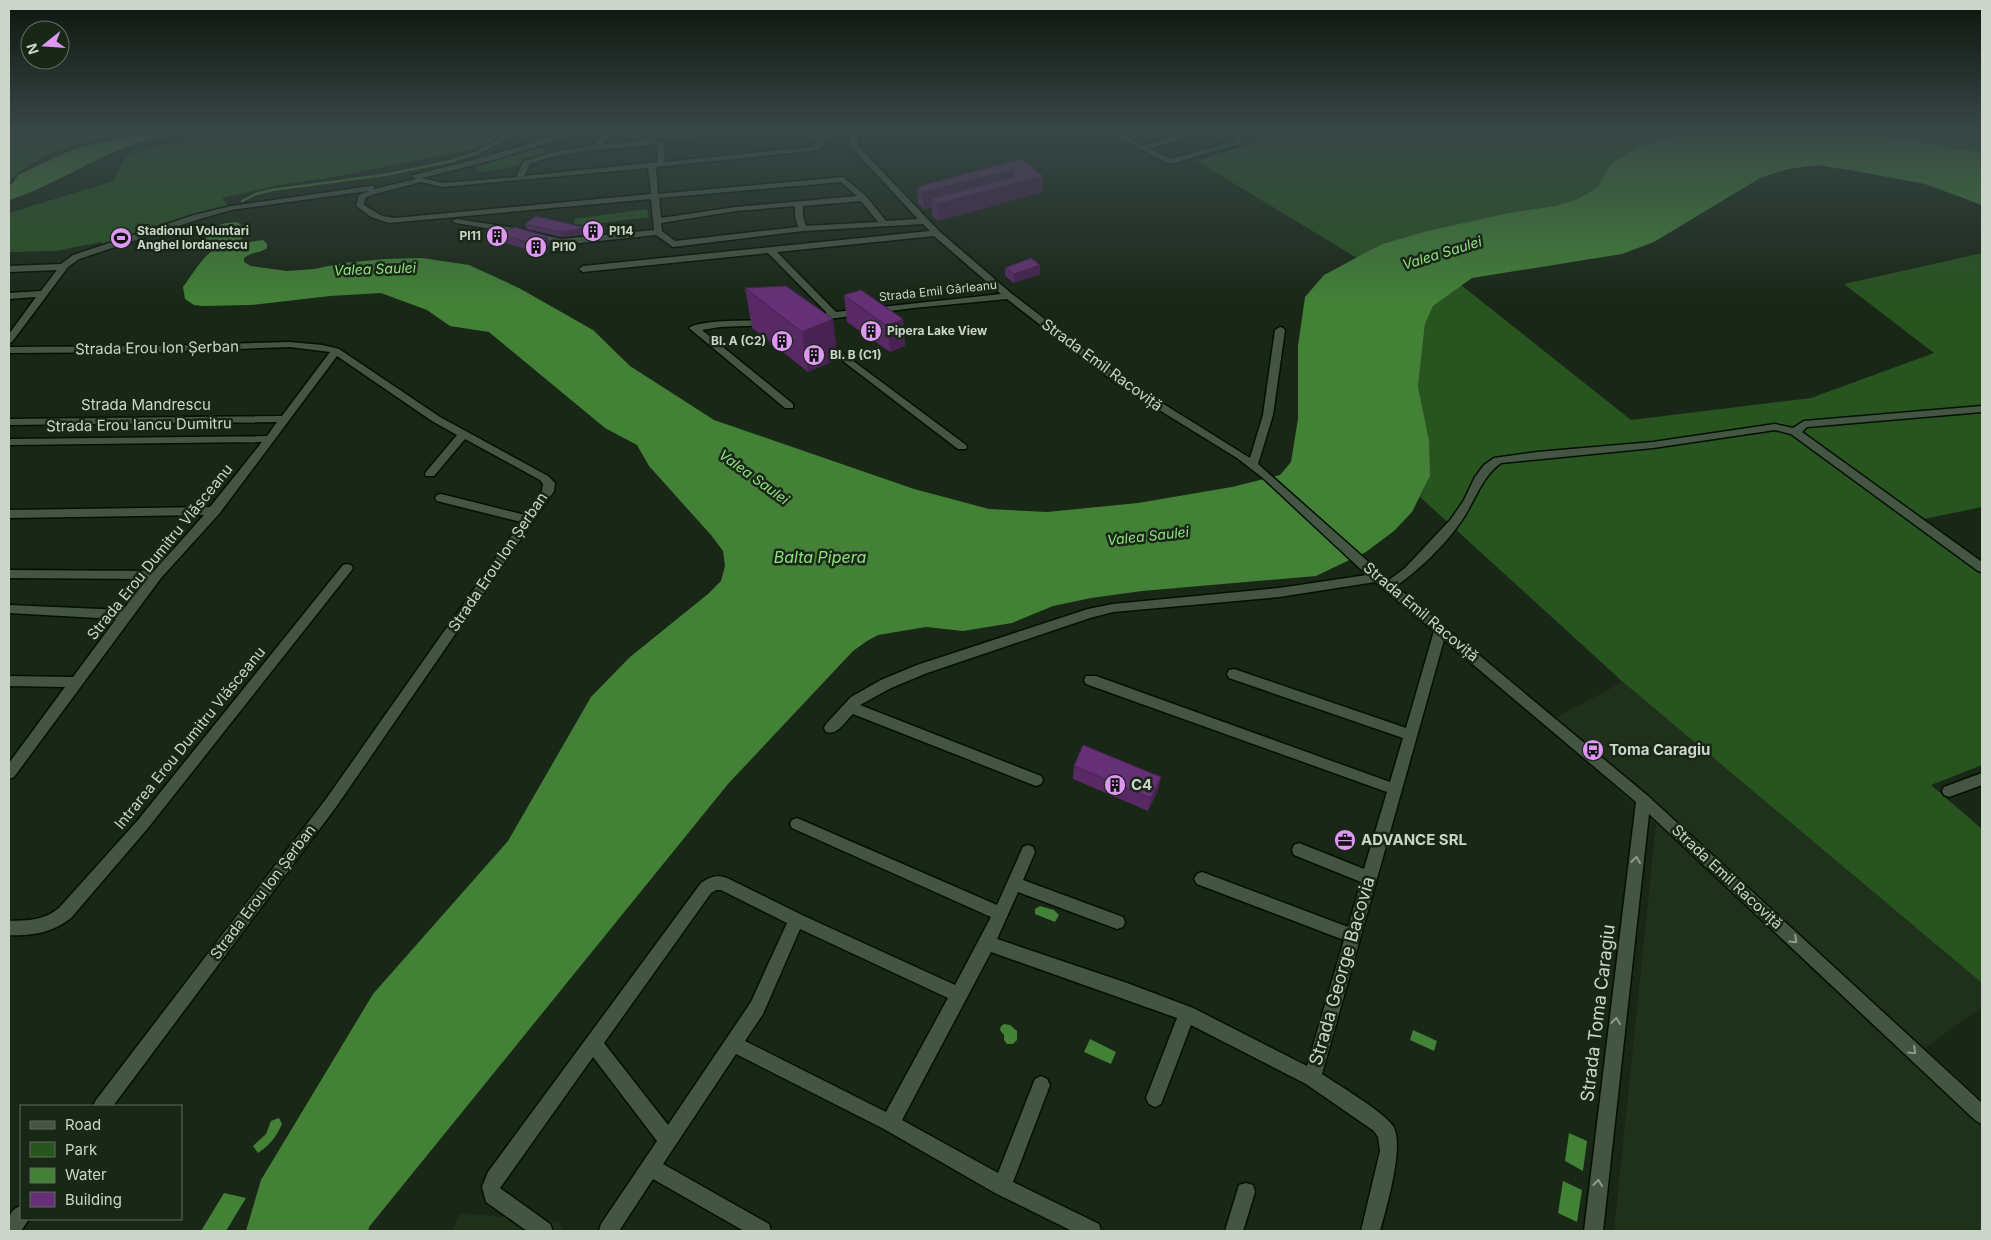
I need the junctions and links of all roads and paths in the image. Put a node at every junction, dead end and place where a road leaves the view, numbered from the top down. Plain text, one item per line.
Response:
1 (376, 187) edge
2 (393, 187) edge
3 (654, 187) edge
4 (801, 187) edge
5 (851, 187) edge
6 (894, 187) edge
7 (655, 196) junction
8 (863, 198) junction
9 (737, 199) junction
10 (799, 204) junction
11 (923, 216) junction
12 (440, 218) junction
13 (658, 221) junction
14 (884, 224) junction
15 (803, 229) junction
16 (658, 232) junction
17 (936, 233) junction
18 (770, 250) junction
19 (63, 267) junction
20 (9, 269) edge
21 (583, 269) dead end
22 (44, 294) junction
23 (9, 296) edge
24 (1009, 296) junction
25 (834, 315) junction
26 (804, 319) edge
27 (776, 322) edge
28 (1280, 330) dead end
29 (818, 337) edge
30 (9, 340) edge
31 (9, 350) edge
32 (336, 351) junction
33 (789, 406) dead end
34 (1982, 409) edge
35 (284, 419) junction
36 (9, 422) edge
37 (1795, 432) junction
38 (464, 434) junction
39 (270, 439) junction
40 (9, 442) edge
41 (962, 447) dead end
42 (1253, 464) junction
43 (430, 474) dead end
44 (442, 498) dead end
45 (215, 511) junction
46 (9, 514) edge
47 (528, 520) junction
48 (347, 568) dead end
49 (1982, 568) edge
50 (9, 574) edge
51 (157, 576) junction
52 (1377, 577) junction
53 (1388, 586) junction
54 (9, 609) edge
55 (126, 615) junction
56 (1441, 629) junction
57 (1234, 674) dead end
58 (1091, 680) dead end
59 (9, 681) edge
60 (76, 682) junction
61 (850, 708) junction
62 (831, 728) dead end
63 (1410, 735) junction
64 (9, 773) edge
65 (1982, 779) edge
66 (1036, 780) dead end
67 (1394, 789) junction
68 (1949, 791) dead end
69 (1643, 800) junction
70 (797, 824) dead end
71 (1299, 850) dead end
72 (1028, 852) dead end
73 (1369, 878) junction
74 (1202, 879) dead end
75 (1014, 884) junction
76 (1001, 914) junction
77 (796, 920) junction
78 (1117, 922) dead end
79 (9, 928) edge
80 (1352, 936) junction
81 (987, 943) junction
82 (960, 995) junction
83 (1187, 1014) junction
84 (593, 1043) junction
85 (734, 1044) junction
86 (1312, 1078) junction
87 (1042, 1084) dead end
88 (1156, 1098) dead end
89 (103, 1105) edge
90 (1982, 1115) edge
91 (890, 1123) junction
92 (668, 1140) junction
93 (650, 1167) junction
94 (1002, 1186) junction
95 (1246, 1192) dead end
96 (20, 1215) edge
97 (9, 1231) edge
98 (543, 1231) edge
99 (608, 1231) edge
100 (762, 1231) edge
101 (1092, 1231) edge
102 (1234, 1231) edge
103 (1371, 1231) edge
104 (1593, 1231) edge

1 - 19 street
2 - 12 street
3 - 7 street
4 - 9 street
5 - 8 street
6 - 11 street, Strada Emil Racoviță
7 - 9 street
7 - 12 street
7 - 13 street
8 - 10 street
8 - 14 street
9 - 10 street
9 - 13 street
10 - 15 street
11 - 14 street
11 - 17 street, Strada Emil Racoviță
12 - 16 street
13 - 16 street
14 - 15 street
15 - 16 street
17 - 18 street
17 - 24 street, Strada Emil Racoviță
18 - 21 street
18 - 25 street
19 - 20 street
19 - 22 street
22 - 23 street
22 - 30 street
24 - 25 street, Strada Emil Gârleanu
24 - 42 street, Strada Emil Racoviță
25 - 26 street, Strada Emil Gârleanu
27 - 33 street
28 - 42 street
29 - 41 street
31 - 32 street, Strada Erou Ion Șerban
32 - 35 street, Strada Erou Dumitru Vlăsceanu
32 - 38 street, Strada Erou Ion Șerban
34 - 37 street
35 - 36 street, Strada Mandrescu
35 - 39 street, Strada Erou Dumitru Vlăsceanu
37 - 49 street
37 - 53 street
38 - 43 street
38 - 47 street, Strada Erou Ion Șerban
39 - 40 street, Strada Erou Iancu Dumitru
39 - 45 street, Strada Erou Dumitru Vlăsceanu
42 - 52 street, Strada Emil Racoviță
44 - 47 street
45 - 46 street
45 - 51 street, Strada Erou Dumitru Vlăsceanu
47 - 89 street, Strada Erou Ion Șerban
48 - 79 street, Intrarea Erou Dumitru Vlăsceanu
50 - 51 street
51 - 55 street, Strada Erou Dumitru Vlăsceanu
52 - 53 street, Strada Emil Racoviță
52 - 61 street
53 - 56 street, Strada Emil Racoviță
54 - 55 street
55 - 60 street, Strada Erou Dumitru Vlăsceanu
56 - 63 street, Strada George Bacovia
56 - 69 street, Strada Emil Racoviță
57 - 63 street
58 - 67 street
59 - 60 street
60 - 64 street, Strada Erou Dumitru Vlăsceanu
61 - 62 street
61 - 66 street
63 - 67 street, Strada George Bacovia
65 - 68 street
67 - 73 street, Strada George Bacovia
69 -> 90 street, Strada Emil Racoviță
104 -> 69 street, Strada Toma Caragiu
70 - 76 street
71 - 73 street
72 - 75 street
73 - 80 street, Strada George Bacovia
74 - 80 street
75 - 76 street
75 - 78 street
76 - 81 street
77 - 82 street
77 - 84 street
77 - 85 street
80 - 86 street, Strada George Bacovia
81 - 82 street
81 - 83 street
82 - 91 street
83 - 86 street
83 - 88 street
84 - 92 street
84 - 98 street
85 - 91 street
85 - 92 street
86 - 103 street, Strada George Bacovia
87 - 94 street
91 - 94 street
92 - 93 street
93 - 99 street
93 - 100 street
94 - 101 street
95 - 102 street
96 - 97 street

